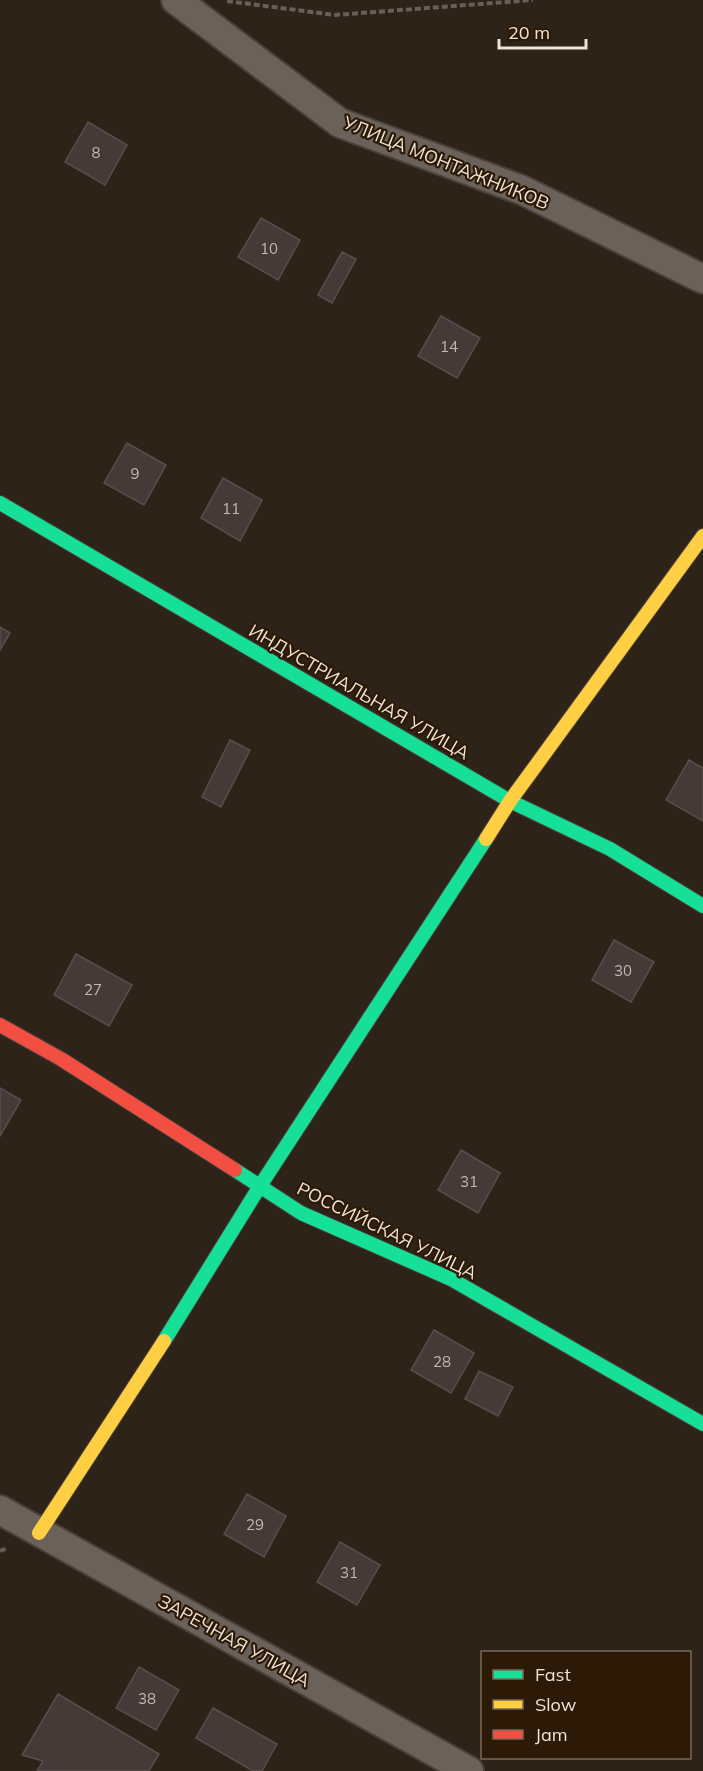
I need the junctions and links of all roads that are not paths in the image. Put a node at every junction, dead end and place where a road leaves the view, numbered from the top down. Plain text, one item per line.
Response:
1 (177, 0) edge
2 (703, 279) edge
3 (0, 502) edge
4 (703, 536) edge
5 (510, 801) junction
6 (703, 906) edge
7 (0, 1025) edge
8 (260, 1186) junction
9 (703, 1424) edge
10 (0, 1510) edge
11 (39, 1533) junction
12 (469, 1771) edge

1 - 2 street, УЛИЦА МОНТАЖНИКОВ
3 - 5 street, ИНДУСТРИАЛЬНАЯ УЛИЦА
4 - 5 street
5 - 6 street, ИНДУСТРИАЛЬНАЯ УЛИЦА
5 - 8 street
7 - 8 street, РОССИЙСКАЯ УЛИЦА
8 - 9 street, РОССИЙСКАЯ УЛИЦА
8 - 11 street
10 - 11 street, ЗАРЕЧНАЯ УЛИЦА
11 - 12 street, ЗАРЕЧНАЯ УЛИЦА

